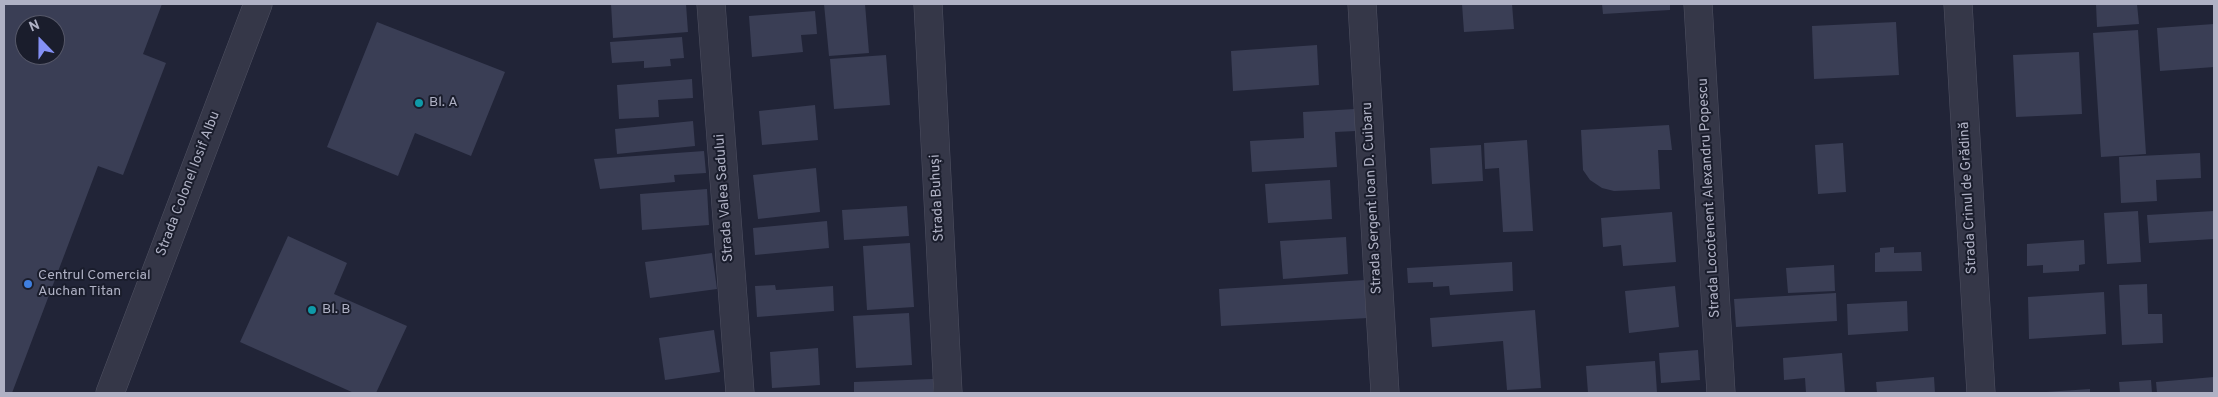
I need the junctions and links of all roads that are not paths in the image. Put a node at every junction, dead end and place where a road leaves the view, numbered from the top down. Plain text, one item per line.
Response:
1 (258, 4) edge
2 (710, 4) edge
3 (928, 4) edge
4 (1362, 4) edge
5 (1698, 4) edge
6 (1958, 4) edge
7 (110, 393) edge
8 (740, 393) edge
9 (948, 393) edge
10 (1385, 393) edge
11 (1721, 393) edge
12 (1981, 393) edge

1 - 7 street, Strada Colonel Iosif Albu
2 - 8 street, Strada Valea Sadului
3 - 9 street, Strada Buhuși
4 - 10 street, Strada Sergent Ioan D. Cuibaru
5 - 11 street, Strada Locotenent Alexandru Popescu
6 - 12 street, Strada Crinul de Grădină

